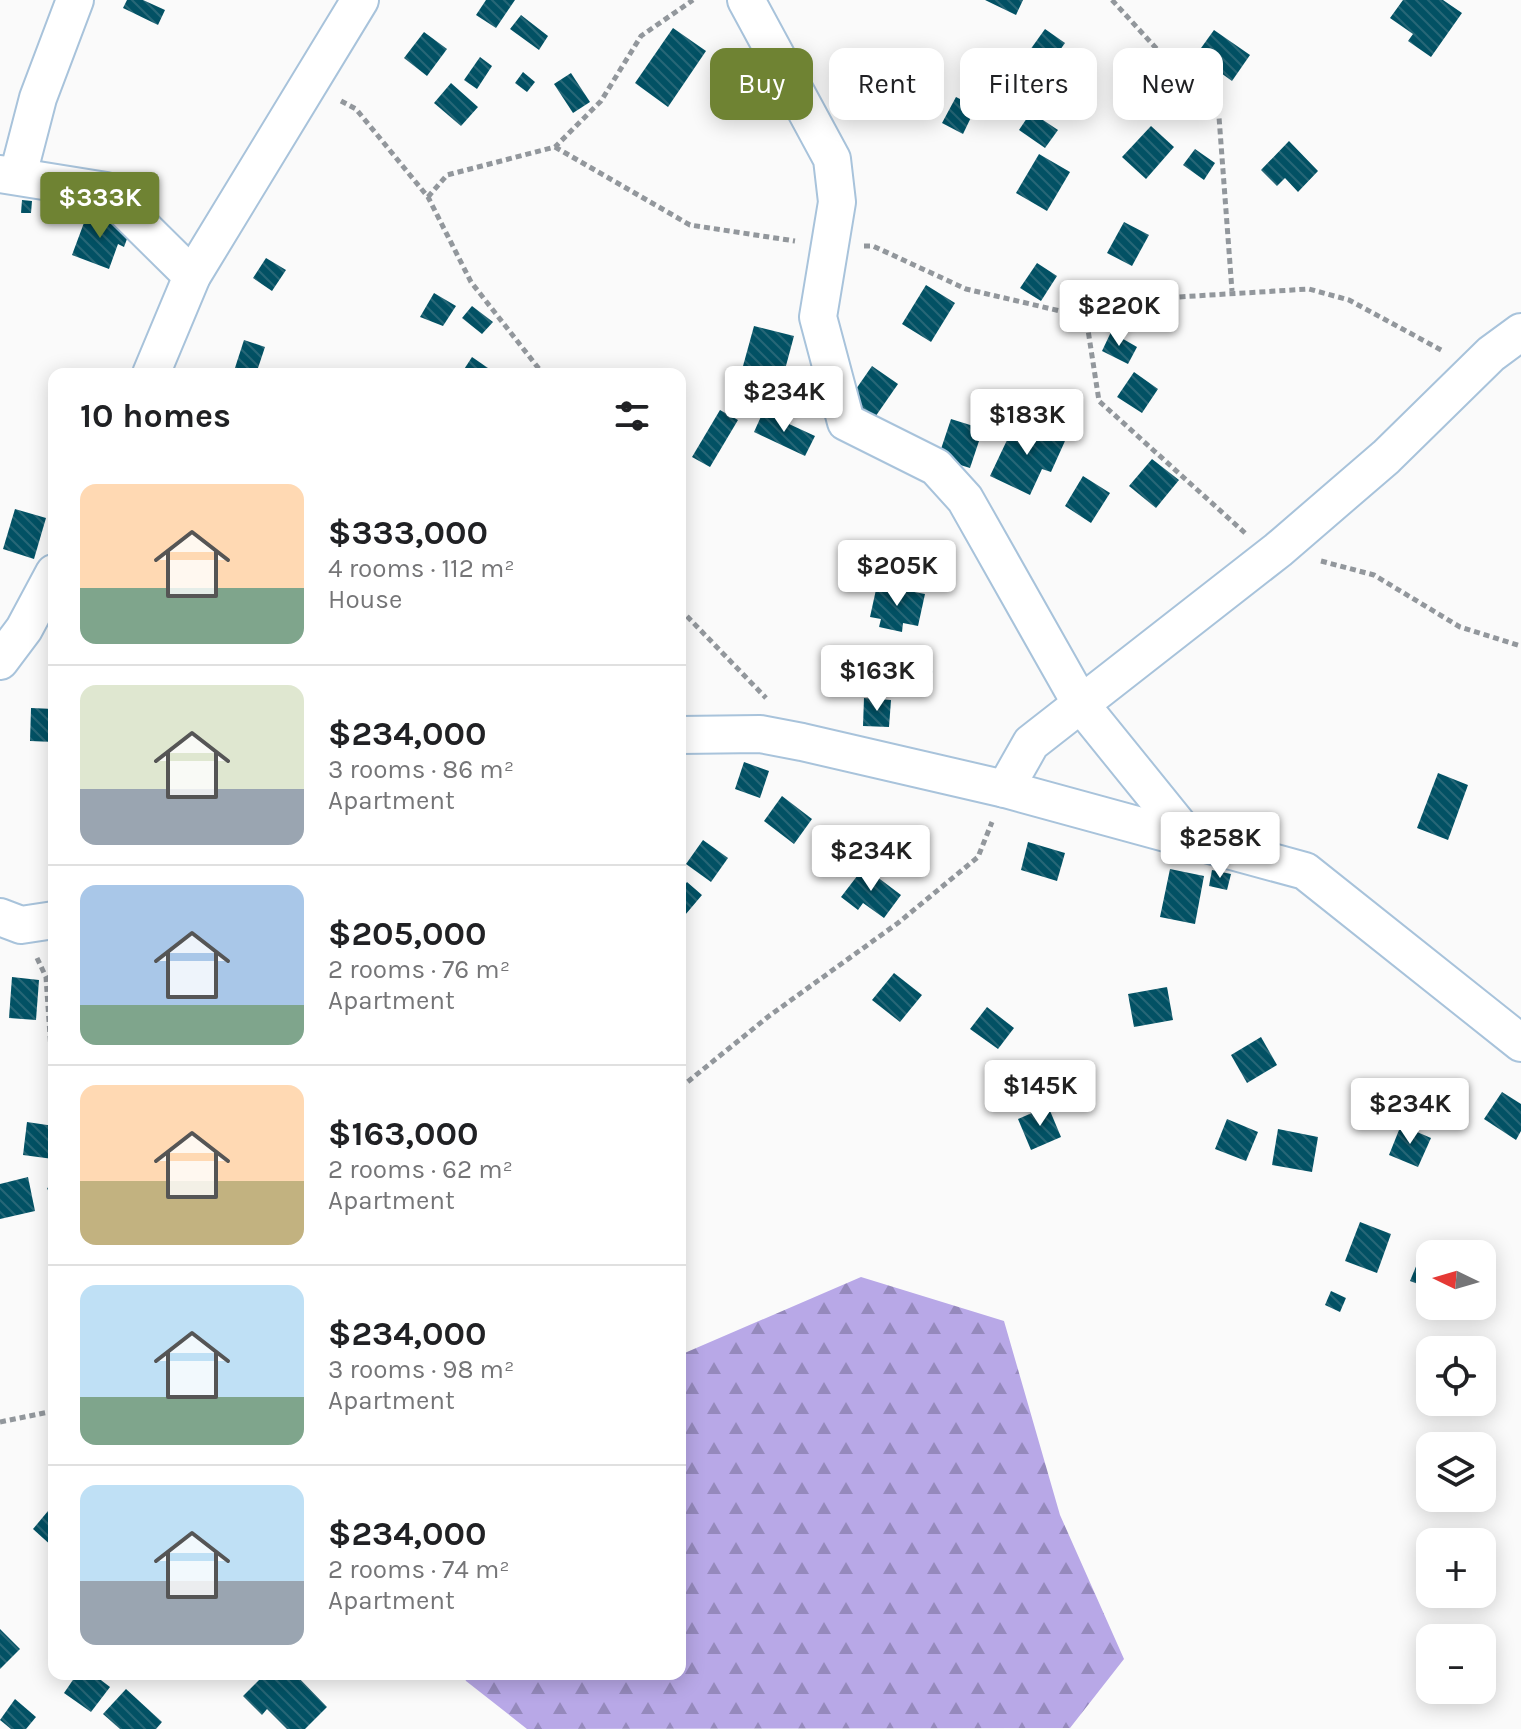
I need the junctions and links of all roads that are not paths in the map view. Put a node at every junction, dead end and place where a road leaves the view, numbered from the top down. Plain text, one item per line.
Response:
1 (75, 0) edge
2 (360, 0) edge
3 (746, 0) edge
4 (9, 174) edge
5 (192, 276) junction
6 (1521, 332) edge
7 (154, 368) edge
8 (48, 580) edge
9 (12, 623) edge
10 (0, 661) edge
11 (1082, 706) junction
12 (686, 735) edge
13 (1005, 789) junction
14 (1188, 837) junction
15 (1521, 1043) edge

1 - 4 street
2 - 5 street
3 - 11 street
4 - 5 street
5 - 7 street
6 - 11 street
8 - 9 street
9 - 10 street
11 - 13 street
11 - 14 street
12 - 13 street
13 - 14 street
14 - 15 street

